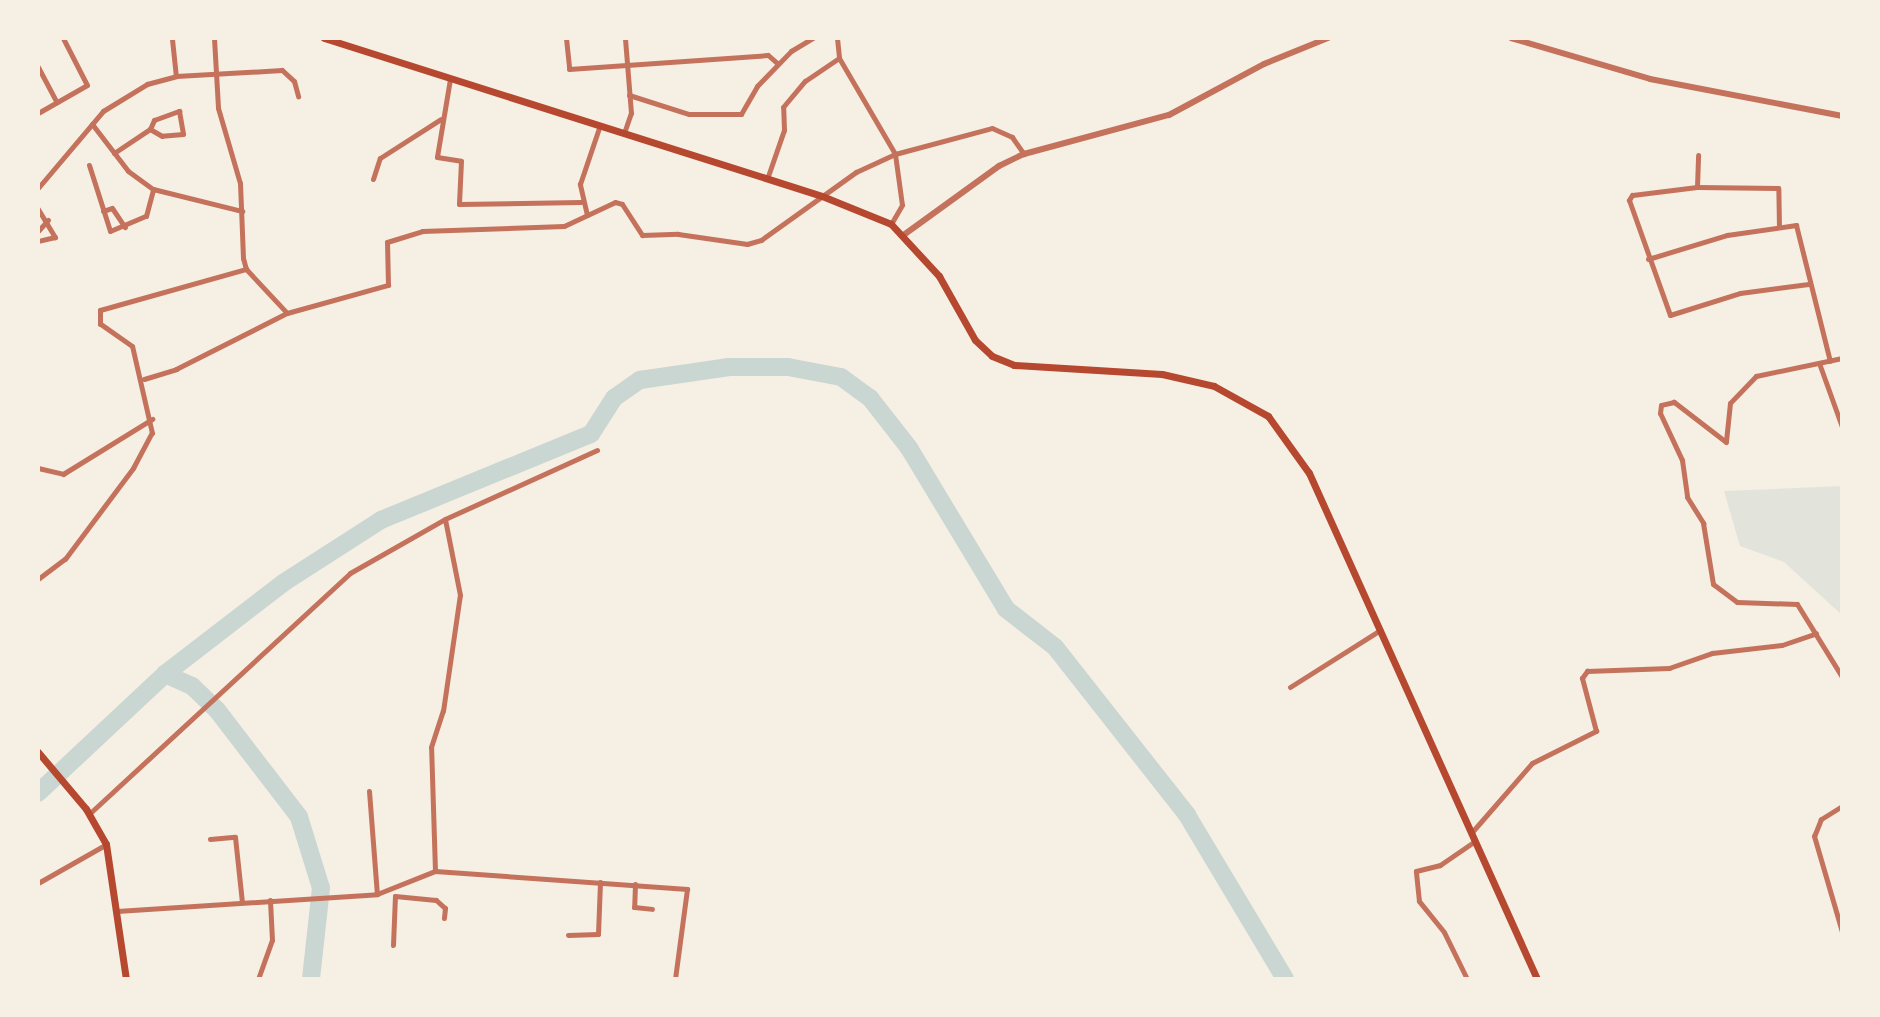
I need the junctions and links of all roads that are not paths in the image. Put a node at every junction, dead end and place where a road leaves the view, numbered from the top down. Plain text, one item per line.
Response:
1 (63, 38) edge
2 (171, 38) edge
3 (214, 38) edge
4 (324, 38) edge
5 (566, 38) edge
6 (625, 38) edge
7 (813, 38) edge
8 (837, 38) edge
9 (1328, 38) edge
10 (1511, 38) edge
11 (839, 58) junction
12 (778, 64) junction
13 (627, 65) junction
14 (38, 67) edge
15 (213, 72) junction
16 (176, 76) junction
17 (450, 79) junction
18 (629, 95) junction
19 (298, 96) dead end
20 (57, 102) junction
21 (38, 113) edge
22 (1842, 116) edge
23 (442, 118) junction
24 (92, 124) junction
25 (600, 125) junction
26 (150, 129) junction
27 (624, 133) junction
28 (114, 153) junction
29 (895, 154) junction
30 (1024, 154) junction
31 (1698, 155) dead end
32 (89, 165) dead end
33 (373, 179) dead end
34 (767, 179) junction
35 (1697, 187) junction
36 (38, 188) edge
37 (153, 189) junction
38 (822, 196) junction
39 (581, 202) junction
40 (38, 209) edge
41 (103, 211) junction
42 (242, 211) junction
43 (587, 215) junction
44 (48, 220) junction
45 (891, 224) junction
46 (125, 227) junction
47 (1779, 227) junction
48 (38, 231) edge
49 (905, 234) junction
50 (38, 241) edge
51 (1648, 259) junction
52 (246, 269) junction
53 (1808, 284) junction
54 (287, 313) junction
55 (1842, 358) edge
56 (1830, 361) junction
57 (1819, 363) junction
58 (144, 379) junction
59 (153, 418) junction
60 (1842, 427) edge
61 (597, 450) dead end
62 (38, 468) edge
63 (445, 519) junction
64 (38, 579) edge
65 (1380, 630) junction
66 (1816, 633) junction
67 (1842, 677) edge
68 (1290, 687) dead end
69 (38, 752) edge
70 (369, 791) dead end
71 (1842, 806) edge
72 (87, 811) junction
73 (1473, 837) junction
74 (210, 839) dead end
75 (106, 844) junction
76 (435, 871) junction
77 (600, 882) junction
78 (38, 883) edge
79 (635, 884) junction
80 (377, 894) junction
81 (395, 894) junction
82 (270, 900) junction
83 (242, 902) junction
84 (652, 909) dead end
85 (117, 911) junction
86 (444, 918) dead end
87 (1842, 932) edge
88 (568, 935) dead end
89 (393, 945) dead end
90 (126, 979) edge
91 (258, 979) edge
92 (675, 979) edge
93 (1467, 979) edge
94 (1537, 979) edge

1 - 20 street
2 - 16 street
3 - 15 street
4 - 17 main road
5 - 13 street
6 - 13 street
7 - 12 street
8 - 11 street
9 - 30 street
10 - 22 street
11 - 29 street
11 - 34 street
12 - 13 street
12 - 18 street
13 - 18 street
14 - 20 street
15 - 16 street
15 - 19 street
15 - 42 street
16 - 24 street
17 - 23 street
17 - 25 main road
18 - 27 street
20 - 21 street
23 - 33 street
23 - 39 street
24 - 28 street
24 - 36 street
25 - 27 main road
25 - 39 street
26 - 26 street
26 - 28 street
27 - 34 main road
28 - 37 street
29 - 30 street
29 - 38 street
29 - 45 street
30 - 49 street
31 - 35 street
32 - 41 street
34 - 38 main road
35 - 47 street
35 - 51 street
37 - 42 street
37 - 46 street
38 - 43 street
38 - 45 main road
39 - 43 street
40 - 44 street
41 - 46 street
41 - 46 street
42 - 52 street
43 - 54 street
44 - 48 street
44 - 50 street
45 - 49 main road
47 - 51 street
47 - 53 street
49 - 65 main road
51 - 53 street
52 - 54 street
52 - 58 street
53 - 56 street
54 - 58 street
55 - 56 street
56 - 57 street
57 - 60 street
57 - 66 street
58 - 59 street
59 - 62 street
59 - 64 street
61 - 63 street
63 - 72 street
63 - 76 street
65 - 68 street
65 - 73 main road
66 - 67 street
66 - 73 street
69 - 72 main road
70 - 80 street
71 - 87 street
72 - 75 main road
73 - 93 street
73 - 94 main road
74 - 83 street
75 - 78 street
75 - 85 main road
76 - 77 street
76 - 81 street
77 - 79 street
77 - 88 street
79 - 84 street
79 - 92 street
80 - 81 street
80 - 82 street
81 - 86 street
81 - 89 street
82 - 83 street
82 - 91 street
83 - 85 street
85 - 90 main road

